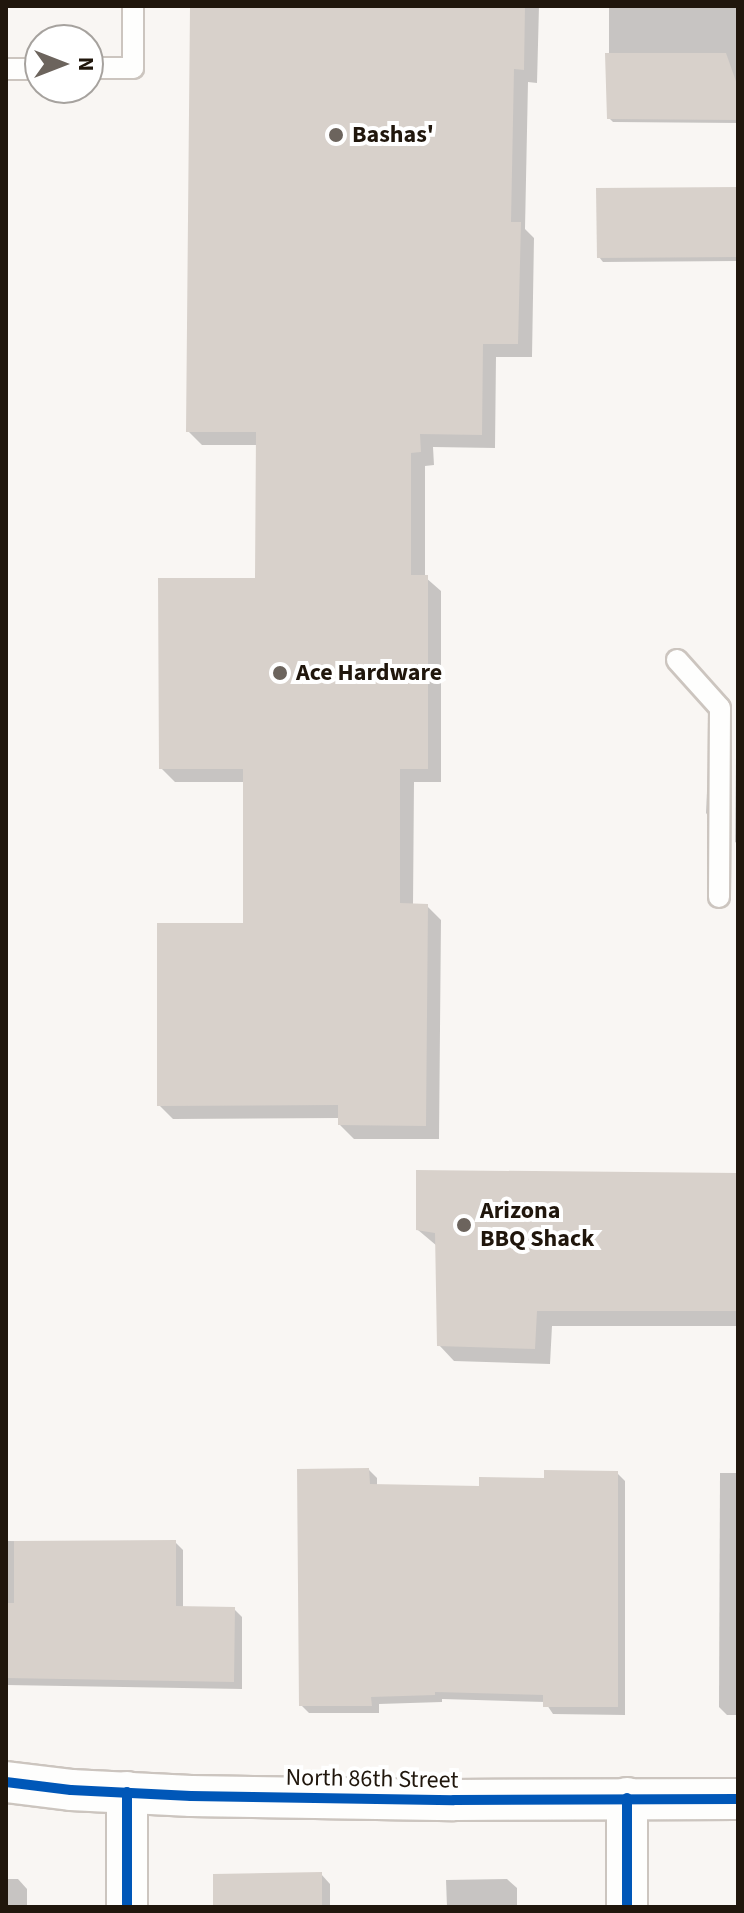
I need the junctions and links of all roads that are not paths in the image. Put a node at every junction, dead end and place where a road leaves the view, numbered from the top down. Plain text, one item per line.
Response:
1 (133, 6) edge
2 (104, 68) edge
3 (677, 660) dead end
4 (719, 897) dead end
5 (6, 1782) edge
6 (127, 1792) junction
7 (627, 1798) junction
8 (738, 1799) edge
9 (127, 1907) edge
10 (627, 1907) edge

1 - 2 lane
3 - 4 lane
5 - 6 street, North 86th Street
6 - 7 street, North 86th Street
6 - 9 street
7 - 8 street, North 86th Street
7 - 10 street

